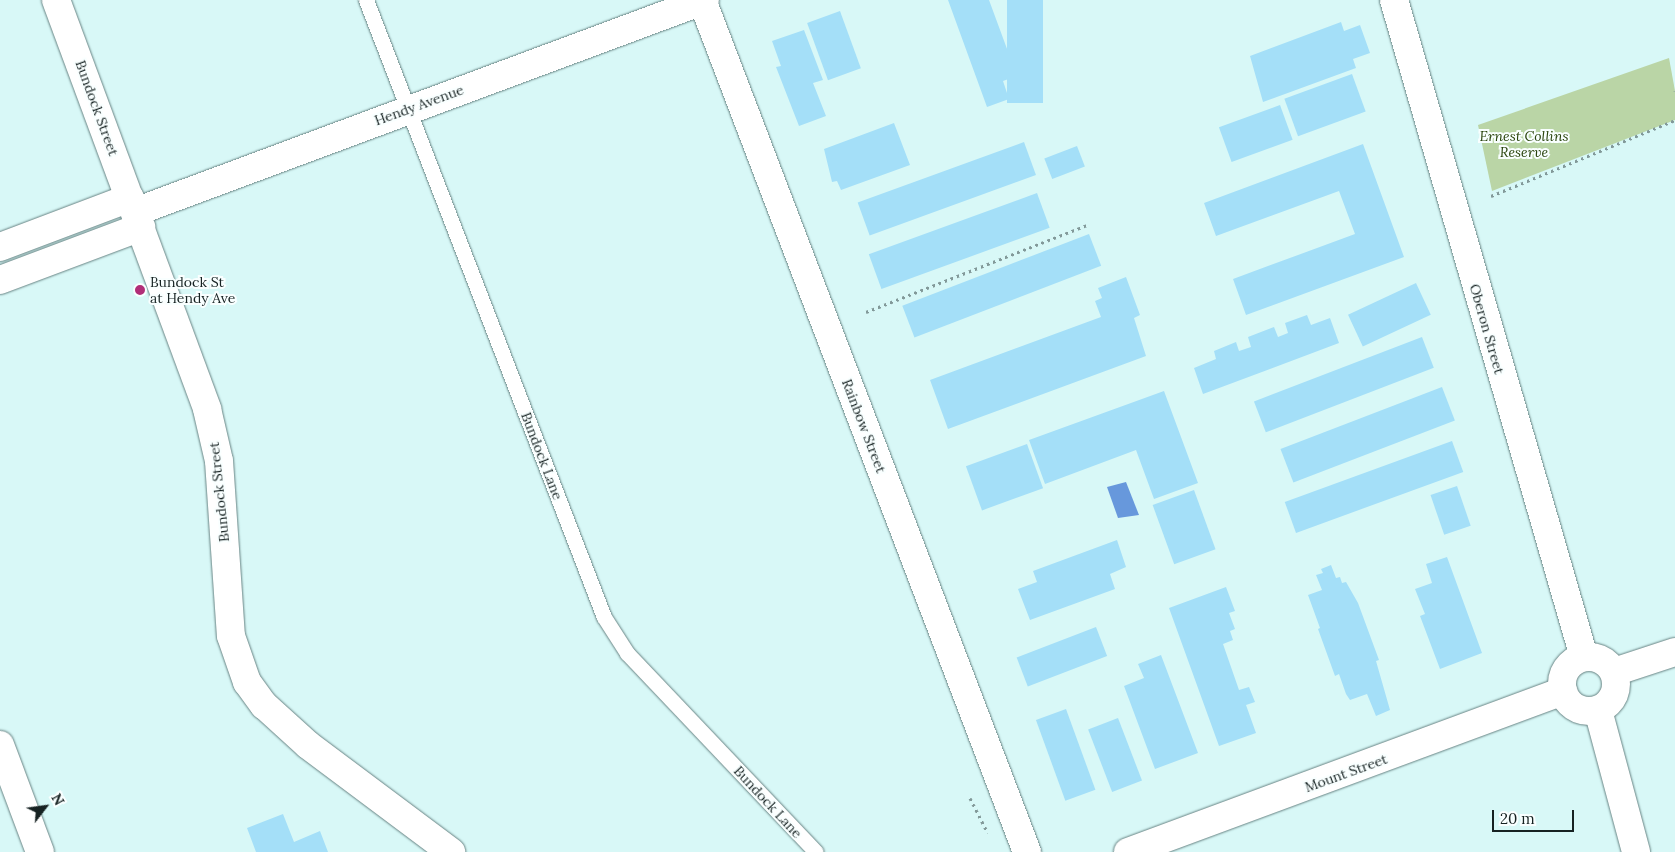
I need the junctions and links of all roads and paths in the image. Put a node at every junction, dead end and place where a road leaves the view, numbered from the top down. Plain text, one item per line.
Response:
1 (56, 0) edge
2 (366, 0) edge
3 (703, 0) edge
4 (1394, 0) edge
5 (407, 109) junction
6 (1675, 120) edge
7 (1491, 196) dead end
8 (135, 212) junction
9 (1087, 225) dead end
10 (0, 247) edge
11 (0, 280) edge
12 (866, 312) dead end
13 (1675, 652) edge
14 (1584, 657) junction
15 (1614, 672) junction
16 (1563, 691) junction
17 (1598, 710) junction
18 (0, 745) edge
19 (970, 798) dead end
20 (990, 837) dead end
21 (40, 852) edge
22 (452, 852) edge
23 (816, 852) edge
24 (1027, 852) edge
25 (1128, 852) edge
26 (1636, 852) edge

1 - 8 street, Bundock Street
2 - 5 lane, Bundock Lane
3 - 5 street, Hendy Avenue
3 - 24 street, Rainbow Street
4 - 14 street, Oberon Street
5 - 8 street, Hendy Avenue
5 - 23 lane, Bundock Lane
6 - 7 path
8 - 10 street, Hendy Avenue
8 - 11 street, Hendy Avenue
8 - 22 street, Bundock Street
9 - 12 path
13 - 15 street
14 - 15 street
14 - 16 street
15 - 17 street
16 - 17 street
16 - 25 street, Mount Street
17 - 26 street
18 - 21 street
19 - 20 path

